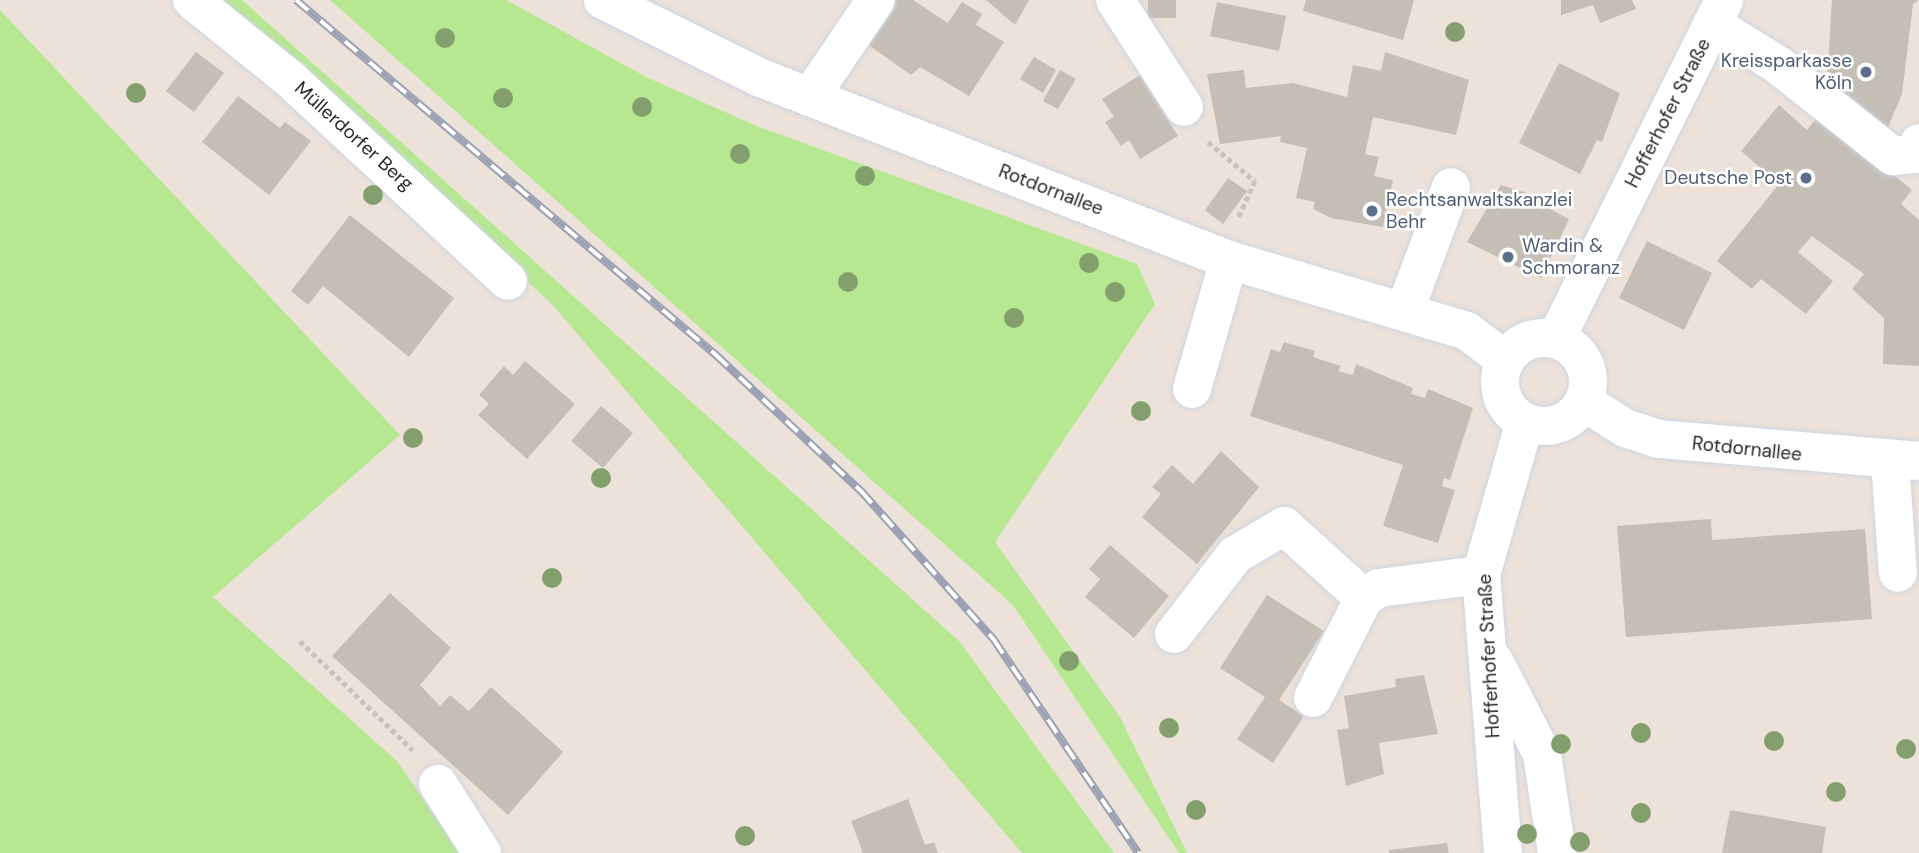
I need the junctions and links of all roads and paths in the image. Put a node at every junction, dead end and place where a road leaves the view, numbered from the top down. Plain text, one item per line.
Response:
1 (192, 0) edge
2 (603, 0) edge
3 (876, 0) edge
4 (1115, 0) edge
5 (1718, 12) edge
6 (810, 97) junction
7 (1184, 107) joint
8 (1919, 143) edge
9 (1451, 187) dead end
10 (1229, 260) junction
11 (508, 281) dead end
12 (1405, 310) junction
13 (1556, 339) junction
14 (1505, 360) junction
15 (1192, 389) dead end
16 (1584, 402) junction
17 (1525, 422) junction
18 (1905, 461) edge
19 (1898, 573) dead end
20 (1481, 575) junction
21 (1364, 598) junction
22 (1174, 634) dead end
23 (300, 641) dead end
24 (1485, 642) junction
25 (1313, 698) dead end
26 (438, 784) joint
27 (482, 853) edge
28 (1503, 853) edge
29 (1557, 853) edge

1 - 11 street, Müllerdorfer Berg
2 - 6 street, Rotdornallee
3 - 6 street
4 - 7 street
5 - 8 street
5 - 13 street, Hofferhofer Straße
6 - 10 street, Rotdornallee
7 - 10 path
9 - 12 street
10 - 12 street, Rotdornallee
10 - 15 street
12 - 14 street, Rotdornallee
13 - 14 street
13 - 16 street
14 - 17 street
16 - 17 street
16 - 18 street, Rotdornallee
17 - 20 street, Hofferhofer Straße
18 - 19 street
20 - 21 street
20 - 24 street, Hofferhofer Straße
21 - 22 street
21 - 25 street
23 - 26 path
24 - 28 street, Hofferhofer Straße
24 - 29 street
26 - 27 street

